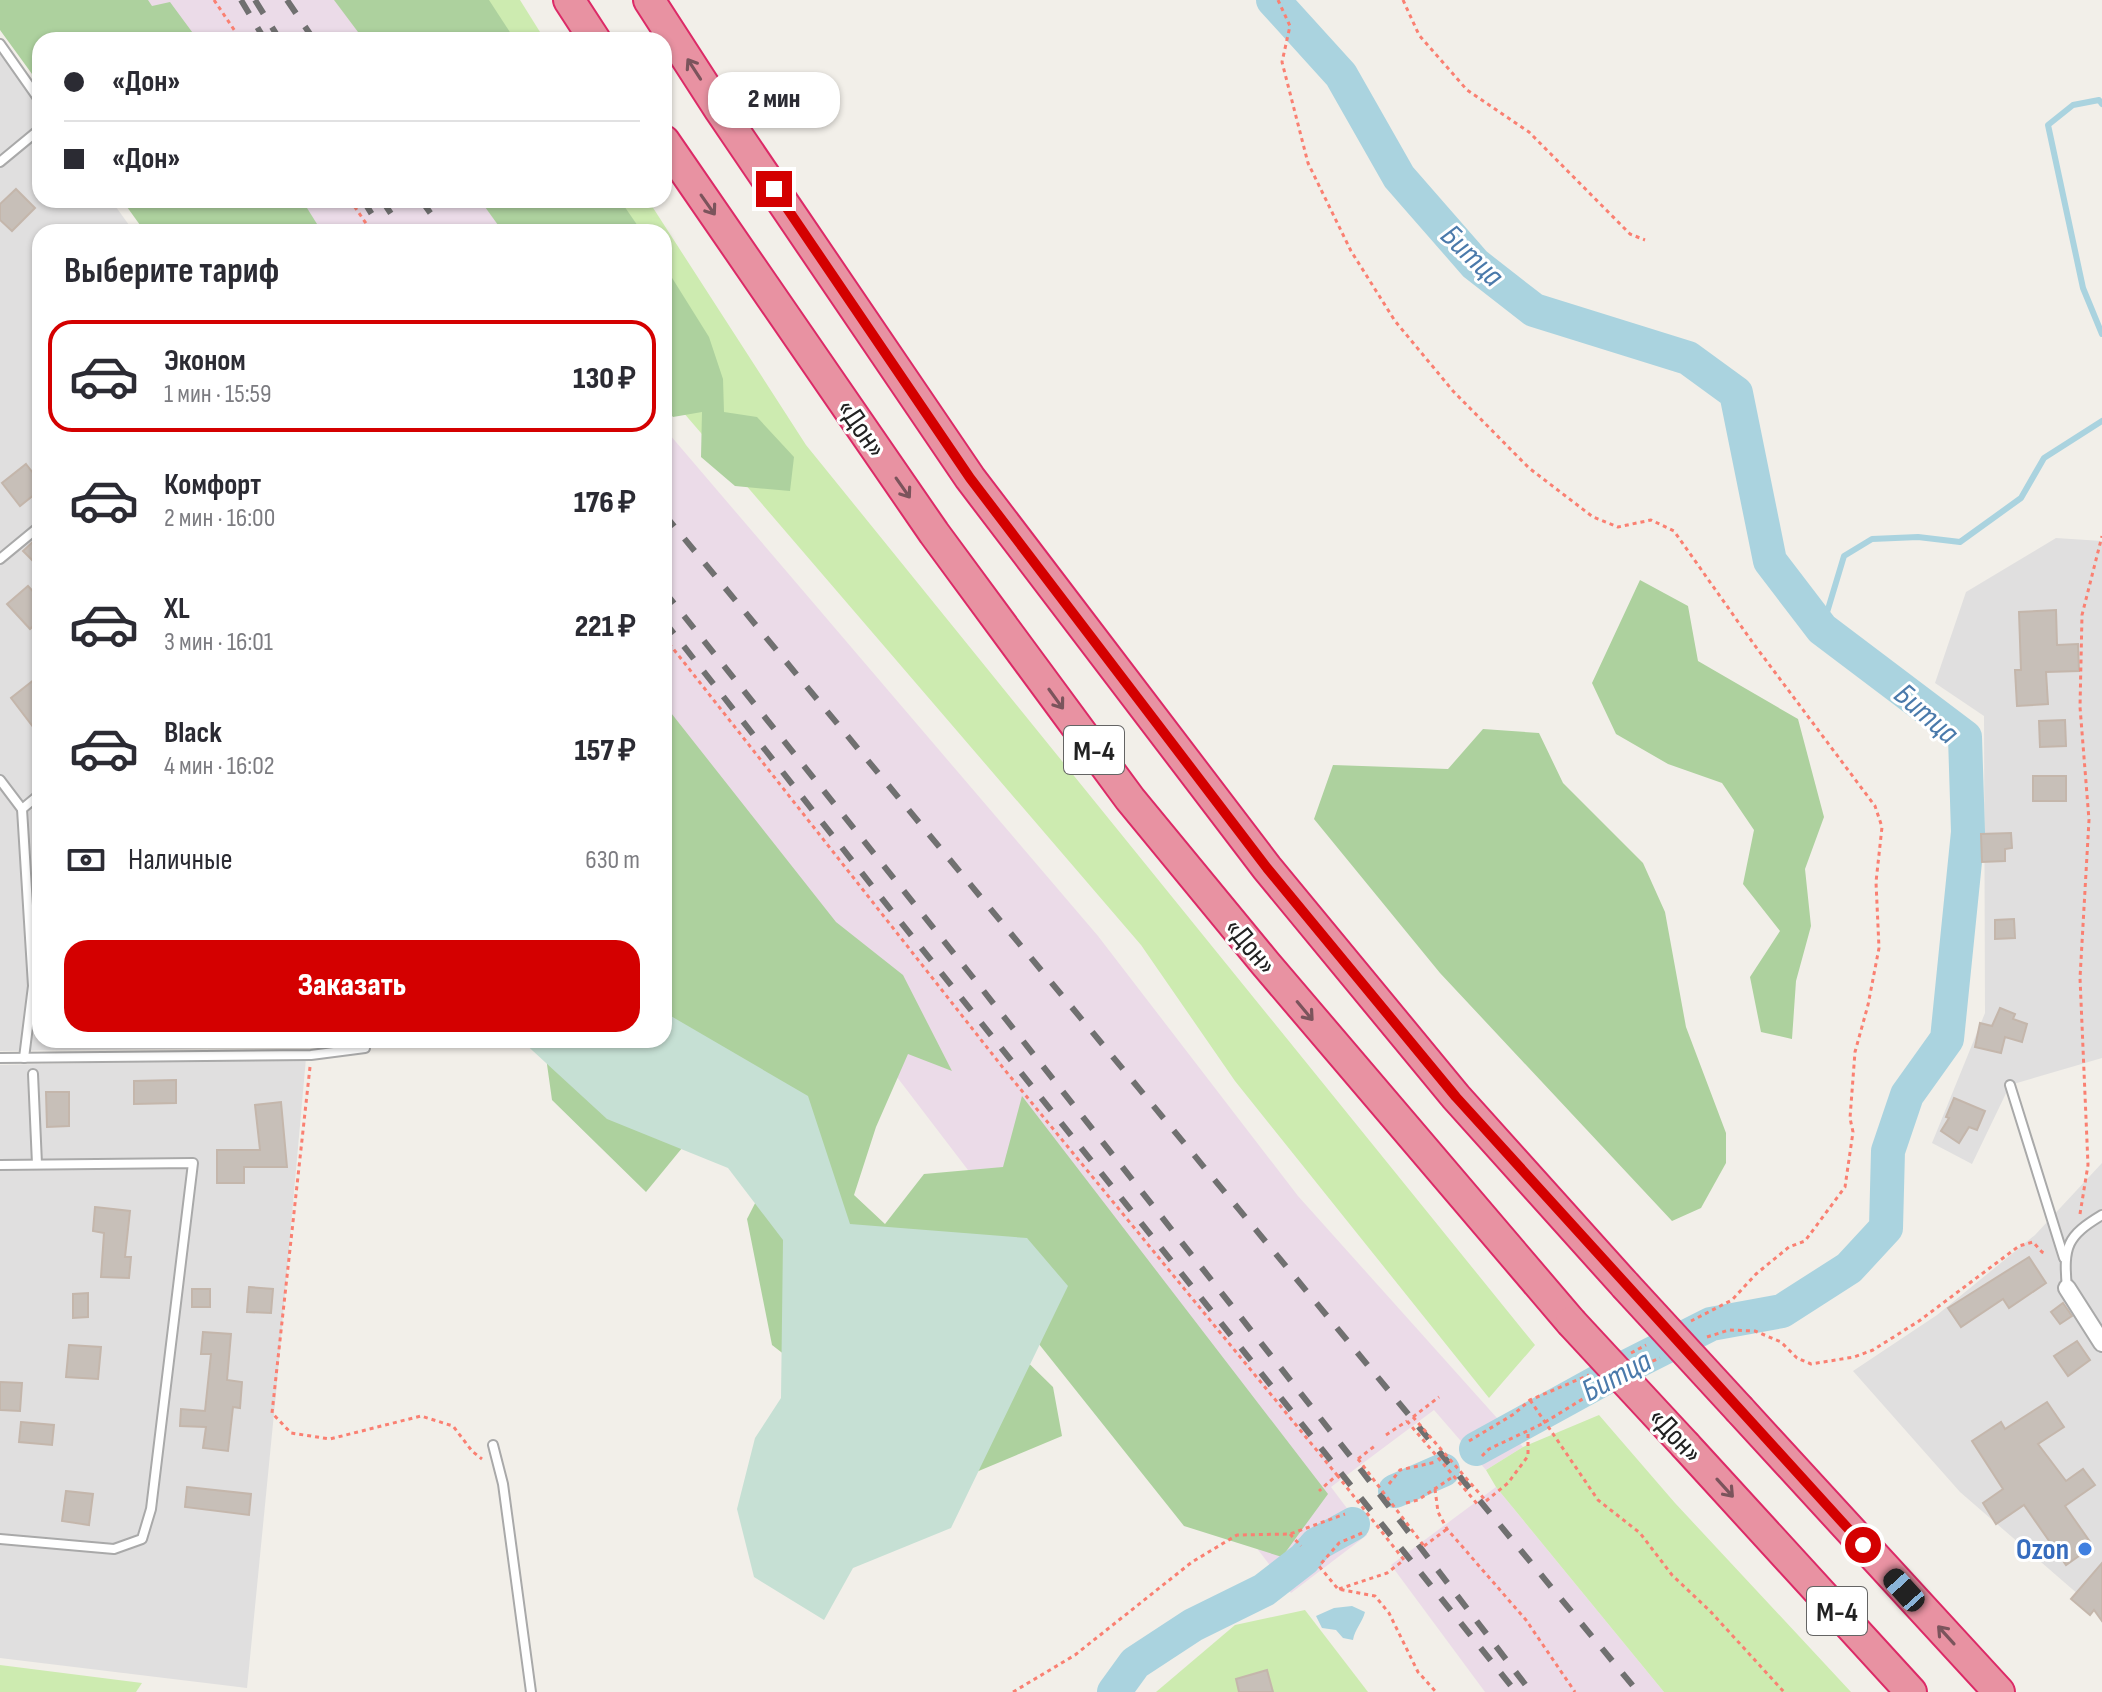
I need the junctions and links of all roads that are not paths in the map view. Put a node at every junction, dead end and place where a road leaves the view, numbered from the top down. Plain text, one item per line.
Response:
1 (569, 0) edge
2 (649, 0) edge
3 (590, 32) edge
4 (670, 32) edge
5 (672, 35) edge
6 (0, 44) edge
7 (32, 90) edge
8 (32, 136) edge
9 (672, 153) edge
10 (0, 162) edge
11 (32, 533) edge
12 (0, 559) edge
13 (0, 780) edge
14 (32, 801) edge
15 (22, 809) junction
16 (32, 970) edge
17 (32, 994) edge
18 (365, 1048) edge
19 (0, 1058) edge
20 (24, 1058) junction
21 (33, 1074) dead end
22 (2010, 1085) dead end
23 (37, 1164) junction
24 (0, 1165) edge
25 (2102, 1215) edge
26 (2064, 1258) junction
27 (2067, 1288) joint
28 (2102, 1343) edge
29 (493, 1445) dead end
30 (0, 1539) edge
31 (531, 1692) edge
32 (1911, 1692) edge
33 (1999, 1692) edge

1 - 3 highway
4 -> 2 highway, «Дон» / М-4, bridge
33 -> 5 highway, «Дон» / М-4, bridge
6 - 7 lane
8 - 10 lane
9 -> 32 highway, «Дон» / М-4, bridge
11 - 12 lane
13 - 15 lane
14 - 15 lane
15 - 16 lane
17 - 20 lane
18 - 20 lane
19 - 20 lane
21 - 23 lane
22 - 26 lane
23 - 24 lane
23 - 30 lane
25 - 26 lane
26 - 27 lane
27 - 28 street
29 - 31 lane

